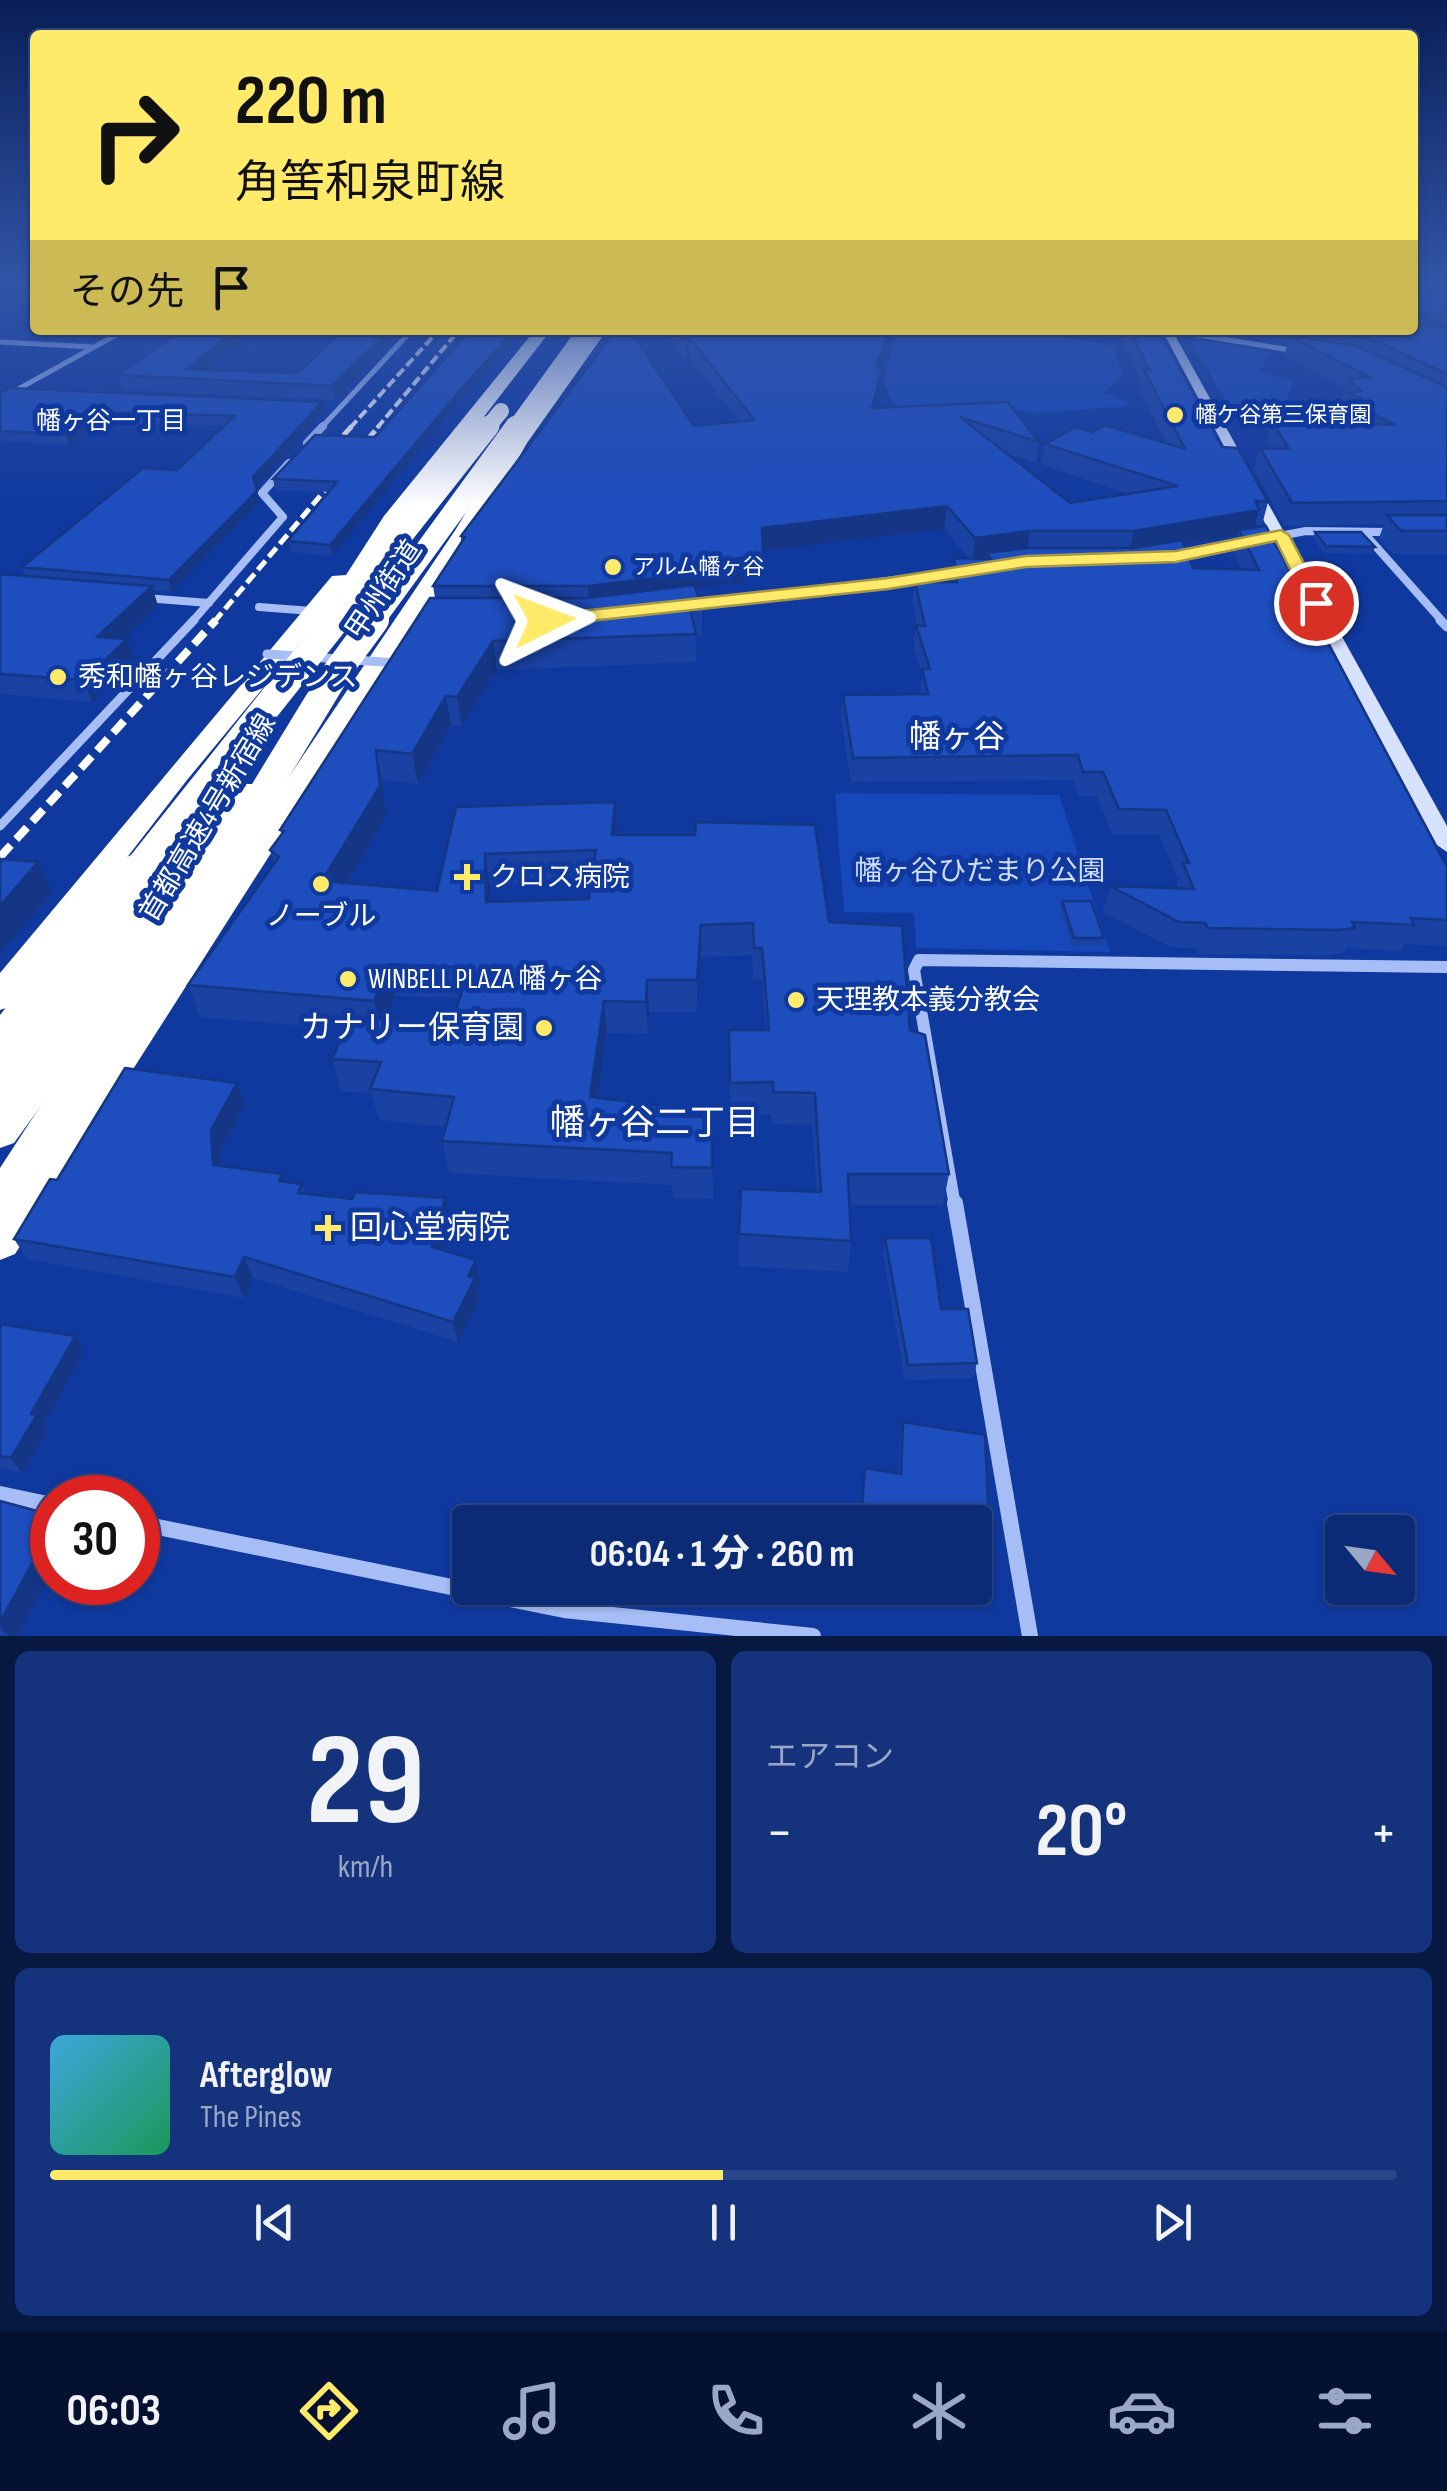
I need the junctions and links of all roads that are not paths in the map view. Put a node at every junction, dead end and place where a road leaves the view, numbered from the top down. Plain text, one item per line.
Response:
1 (82, 354) edge
2 (389, 354) edge
3 (525, 354) edge
4 (534, 354) edge
5 (545, 354) edge
6 (568, 354) edge
7 (581, 354) edge
8 (593, 354) edge
9 (1180, 354) edge
10 (0, 390) edge
11 (13, 392) junction
12 (31, 393) edge
13 (0, 399) edge
14 (323, 406) edge
15 (340, 408) junction
16 (392, 521) junction
17 (467, 528) junction
18 (1363, 532) junction
19 (1396, 532) edge
20 (1281, 535) junction
21 (1160, 558) edge
22 (978, 570) edge
23 (138, 597) edge
24 (209, 603) junction
25 (259, 606) dead end
26 (675, 607) edge
27 (313, 611) junction
28 (1447, 627) edge
29 (267, 654) dead end
30 (397, 663) edge
31 (214, 822) junction
32 (0, 826) edge
33 (1447, 845) edge
34 (1447, 966) edge
35 (0, 996) edge
36 (0, 1044) edge
37 (0, 1086) edge
38 (0, 1132) edge
39 (0, 1200) edge
40 (0, 1242) edge
41 (0, 1494) edge
42 (30, 1500) edge
43 (160, 1527) edge
44 (813, 1636) edge
45 (1030, 1636) edge

1 - 11 street
2 - 15 street
3 - 16 highway
4 - 16 highway, 甲州街道
5 - 36 highway, 首都高速4号新宿線, bridge
6 - 39 highway, 首都高速4号新宿線, bridge
7 - 17 highway, 甲州街道
8 - 17 highway
9 - 20 main road
10 - 11 street
11 - 12 street
11 - 13 street
14 - 15 street
15 - 24 street
16 - 27 highway, 甲州街道
16 - 31 highway
17 - 31 highway
17 - 40 highway, 甲州街道
18 - 19 street
18 - 20 street
18 - 28 street
20 - 21 street
20 - 33 main road
22 - 26 street
23 - 24 street
24 - 32 street
25 - 27 street
27 - 35 highway, 甲州街道
29 - 30 street, bridge
31 - 37 highway
31 - 38 highway
34 - 45 street
41 - 42 street
43 - 44 street

